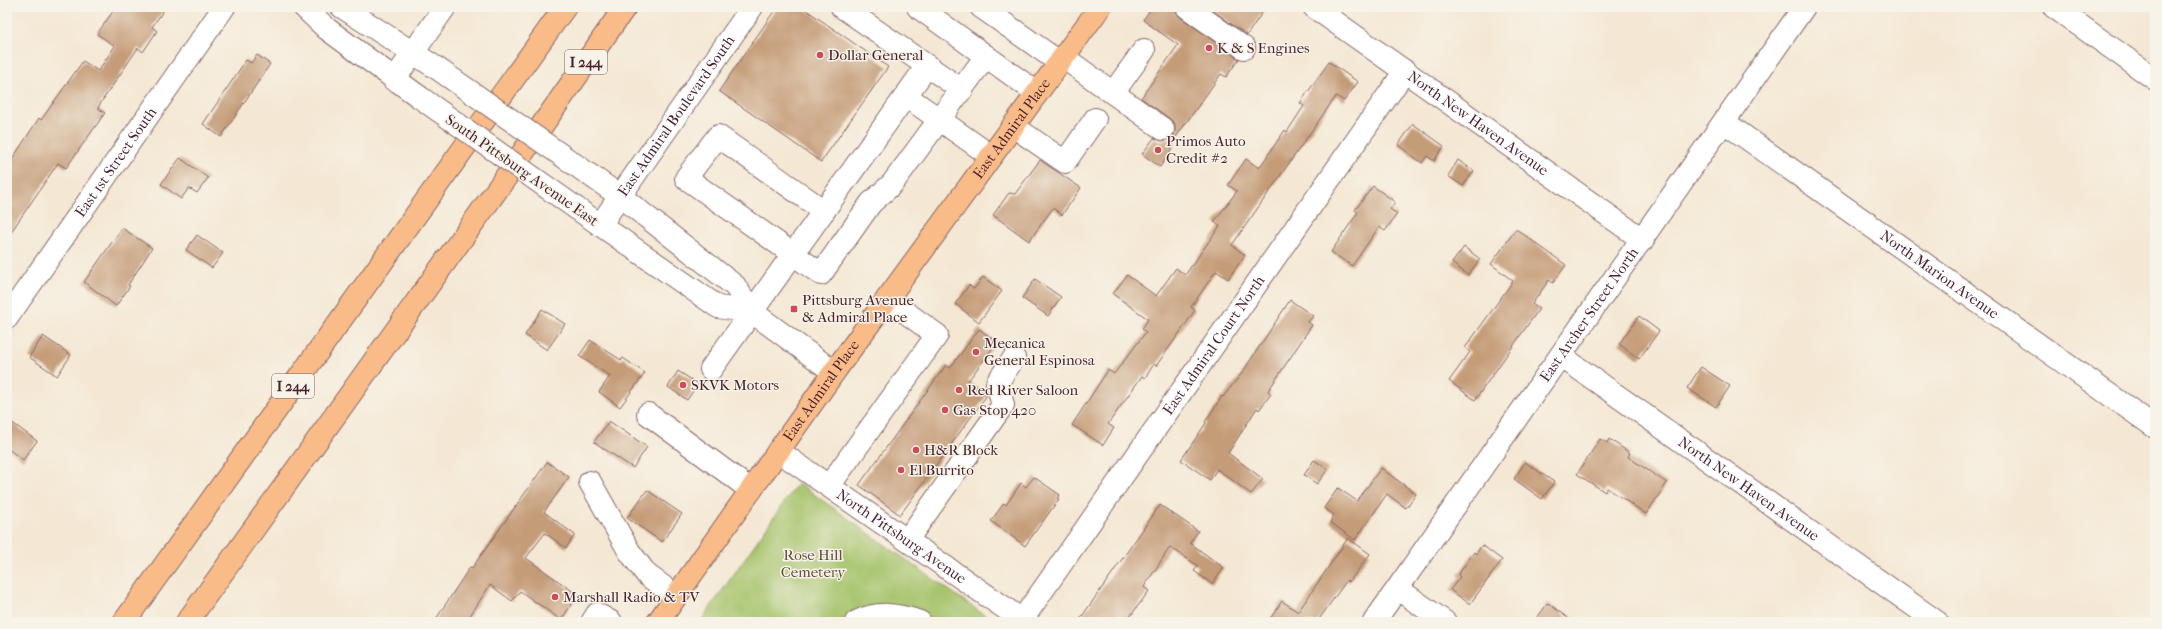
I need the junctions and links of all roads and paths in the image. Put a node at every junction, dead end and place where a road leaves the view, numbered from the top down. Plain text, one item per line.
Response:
1 (224, 7) edge
2 (304, 7) edge
3 (342, 7) edge
4 (445, 7) edge
5 (565, 7) edge
6 (625, 7) edge
7 (752, 7) edge
8 (842, 7) edge
9 (918, 7) edge
10 (981, 7) edge
11 (1100, 7) edge
12 (1187, 7) edge
13 (1314, 7) edge
14 (1804, 7) edge
15 (2054, 7) edge
16 (1244, 48) dead end
17 (1144, 50) dead end
18 (414, 52) junction
19 (986, 56) junction
20 (1061, 60) junction
21 (927, 66) junction
22 (1405, 71) junction
23 (2155, 79) edge
24 (394, 80) junction
25 (962, 90) junction
26 (1113, 92) junction
27 (1037, 93) junction
28 (906, 96) junction
29 (1095, 119) dead end
30 (940, 120) junction
31 (1724, 122) junction
32 (1013, 126) junction
33 (1163, 130) dead end
34 (991, 156) junction
35 (620, 196) junction
36 (824, 210) junction
37 (600, 225) junction
38 (1643, 240) junction
39 (793, 254) junction
40 (888, 298) junction
41 (752, 312) junction
42 (7, 318) edge
43 (1561, 356) junction
44 (1014, 358) dead end
45 (711, 369) dead end
46 (834, 372) junction
47 (648, 414) dead end
48 (2155, 427) edge
49 (778, 451) junction
50 (590, 482) dead end
51 (829, 486) junction
52 (751, 490) junction
53 (907, 540) junction
54 (1398, 589) junction
55 (676, 596) junction
56 (1023, 621) edge
57 (124, 622) edge
58 (187, 622) edge
59 (592, 622) edge
60 (611, 622) edge
61 (658, 622) edge
62 (856, 622) edge
63 (920, 622) edge
64 (1374, 622) edge
65 (1445, 622) edge
66 (1937, 622) edge

1 - 42 street, East 1st Street South
2 - 24 street, South Pittsburg Avenue East
3 - 18 street, South Pittsburg Avenue East
4 - 18 street
5 - 57 main road, I 244
6 - 58 main road, I 244
7 - 35 street, East Admiral Boulevard South
8 - 21 street
9 - 19 street
10 - 20 street
11 - 20 main road, East Admiral Place
12 - 16 street
13 - 22 street, North New Haven Avenue
14 - 31 street, East Archer Street North
15 - 23 street
17 - 26 street
18 - 24 street
18 - 35 street, South Pittsburg Avenue East, bridge
19 - 25 street
19 - 27 street
20 - 26 street
20 - 27 main road, East Admiral Place
21 - 25 street
21 - 28 street
22 - 38 street, North New Haven Avenue
22 - 56 street, East Admiral Court North
24 - 37 street, South Pittsburg Avenue East, bridge
25 - 30 street
26 - 33 street
27 - 32 main road, East Admiral Place
28 - 30 street
28 - 36 street
29 - 32 street
30 - 34 street
30 - 39 street
31 - 38 street, East Archer Street North
31 - 48 street, North Marion Avenue
32 - 34 main road, East Admiral Place
34 - 40 main road, East Admiral Place
35 - 37 street, East Admiral Boulevard South
35 - 41 street, South Pittsburg Avenue East
36 - 39 street
36 - 39 street
37 - 41 street, South Pittsburg Avenue East
38 - 43 street, East Archer Street North
39 - 41 street
40 - 46 main road, East Admiral Place
40 - 51 street
41 - 45 street
41 - 46 street, South Pittsburg Avenue East
43 - 54 street, East Archer Street North
43 - 66 street, North New Haven Avenue
44 - 53 street
46 - 49 main road, East Admiral Place
47 - 52 street
49 - 51 street, North Pittsburg Avenue
49 - 52 main road, East Admiral Place
50 - 55 street
51 - 53 street, North Pittsburg Avenue
52 - 55 main road, East Admiral Place
53 - 56 street, North Pittsburg Avenue
54 - 64 street, East Archer Street North
54 - 65 street
55 - 61 main road, East Admiral Place
59 - 60 street
62 - 63 street

